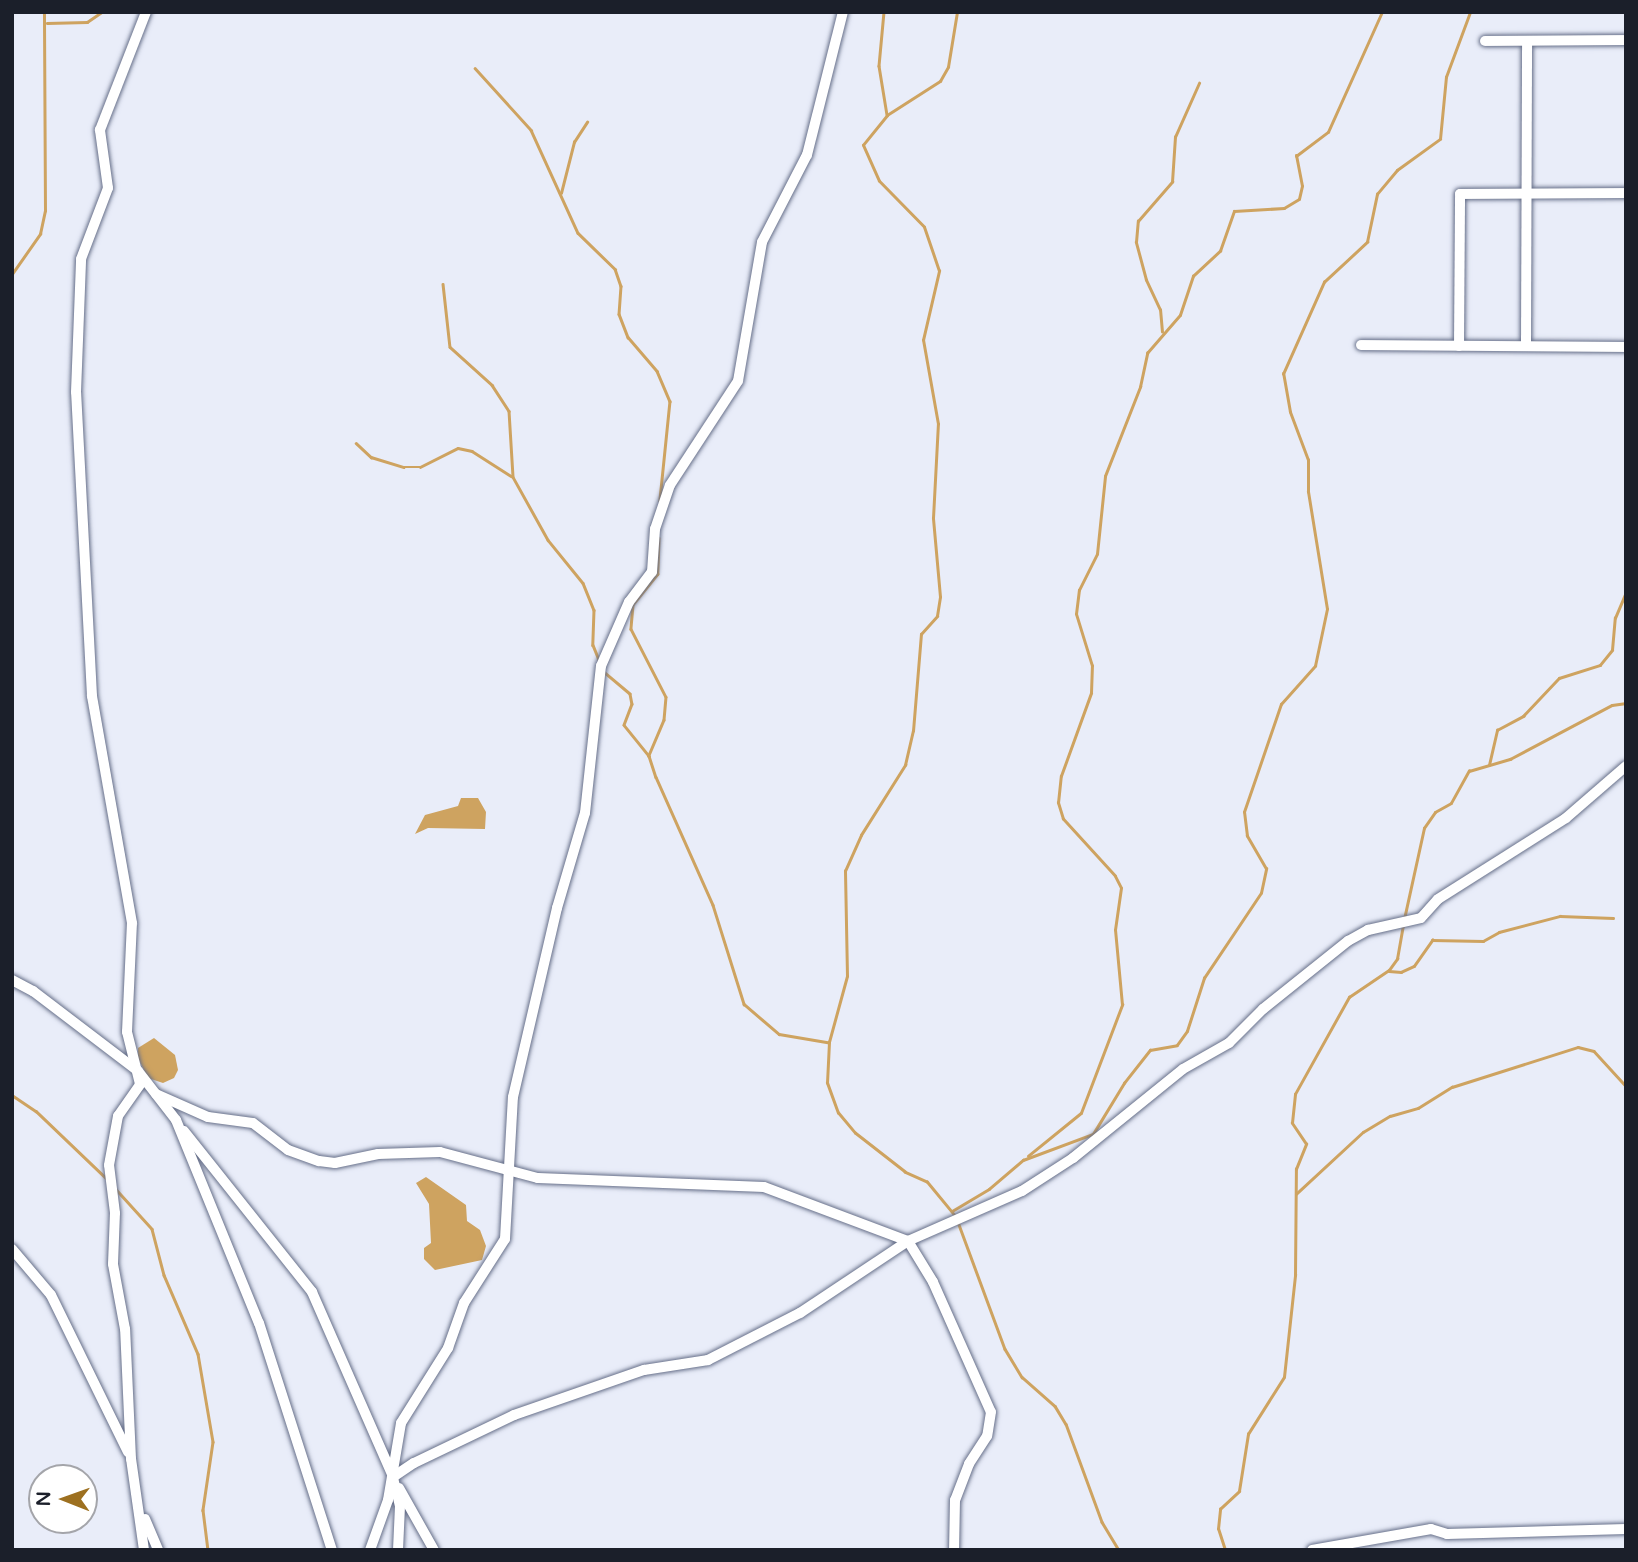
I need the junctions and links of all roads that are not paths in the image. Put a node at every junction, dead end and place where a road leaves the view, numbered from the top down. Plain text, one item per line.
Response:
1 (146, 12) edge
2 (843, 12) edge
3 (1626, 40) edge
4 (1485, 41) dead end
5 (1527, 41) junction
6 (1527, 193) junction
7 (1626, 193) edge
8 (1362, 345) dead end
9 (1460, 346) junction
10 (1526, 346) junction
11 (1626, 347) edge
12 (1626, 766) edge
13 (12, 980) edge
14 (140, 1073) junction
15 (156, 1094) junction
16 (176, 1120) junction
17 (509, 1173) junction
18 (908, 1241) junction
19 (12, 1249) edge
20 (131, 1459) junction
21 (393, 1477) junction
22 (140, 1507) junction
23 (1626, 1529) edge
24 (144, 1550) edge
25 (158, 1550) edge
26 (332, 1550) edge
27 (370, 1550) edge
28 (398, 1550) edge
29 (434, 1550) edge
30 (954, 1550) edge
31 (1312, 1550) edge

1 - 14 street
2 - 17 street
3 - 5 street
4 - 5 street
5 - 6 street
6 - 7 street
6 - 9 street
6 - 10 street
8 - 9 street
9 - 10 street
10 - 11 street
12 - 18 street
13 - 14 street
14 - 15 street
14 - 20 street
15 - 16 street
15 - 17 street
16 - 21 street
16 - 26 street
17 - 18 street
17 - 21 street
18 - 21 street
18 - 30 street
19 - 20 street
20 - 22 street
21 - 27 street
21 - 28 street
21 - 29 street
22 - 24 street
22 - 25 street
23 - 31 street

